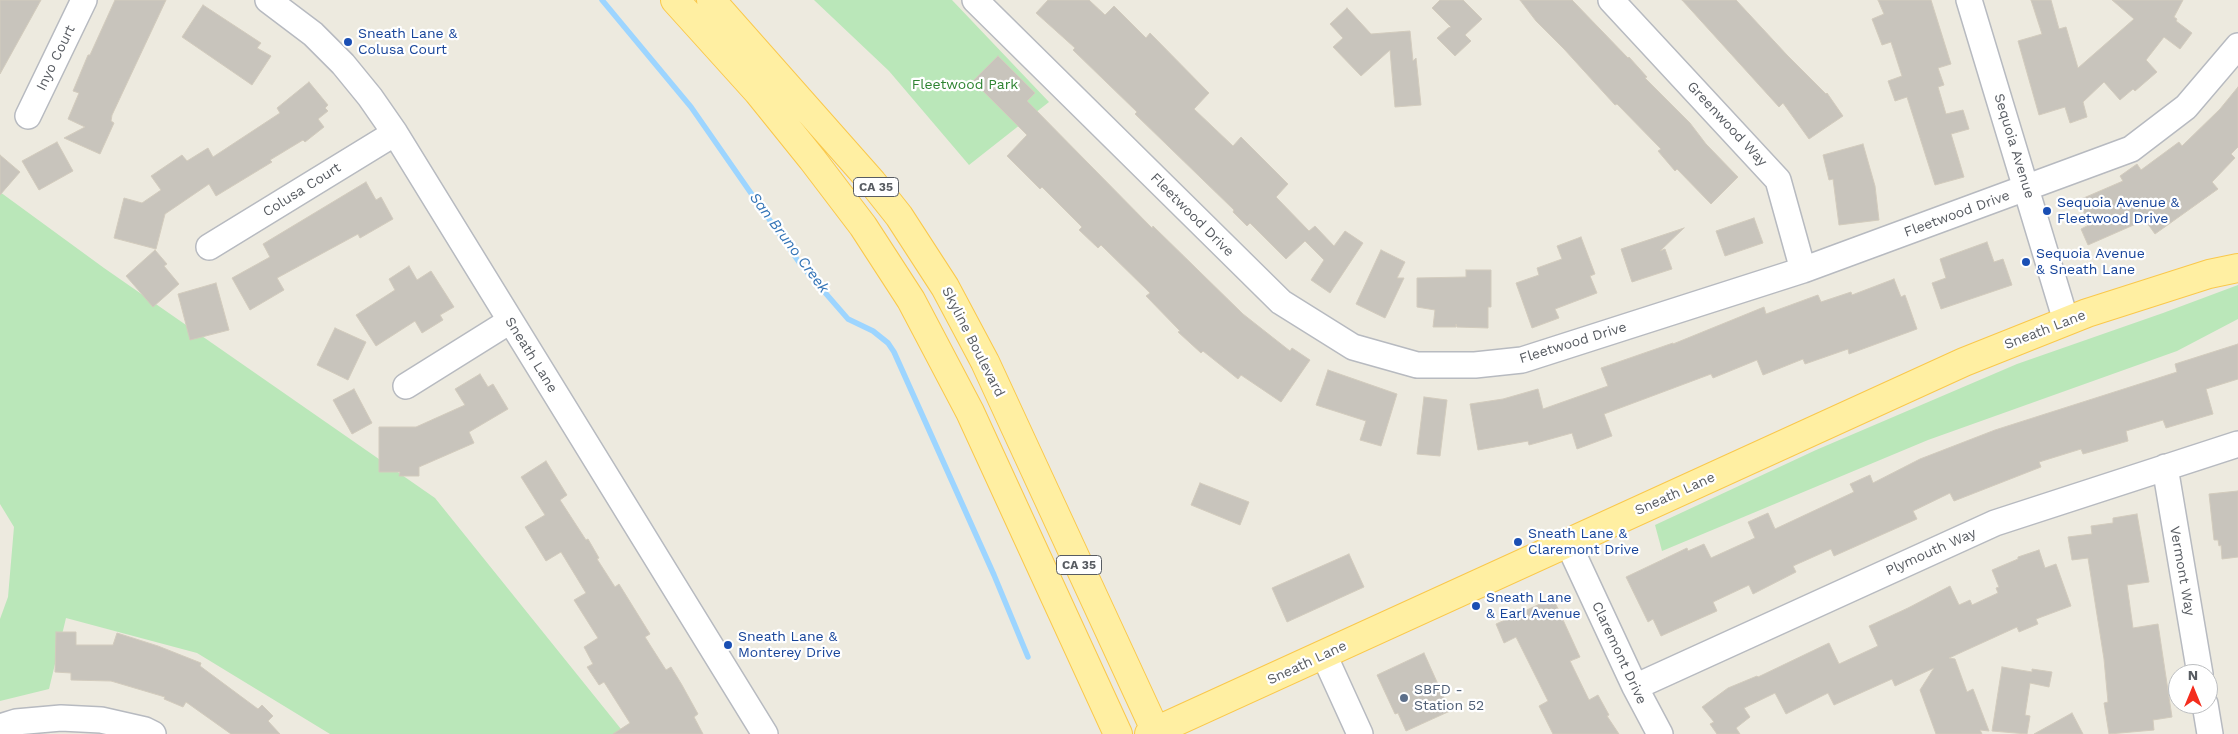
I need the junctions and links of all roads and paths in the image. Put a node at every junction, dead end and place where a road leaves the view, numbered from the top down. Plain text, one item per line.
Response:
1 (84, 0) edge
2 (268, 0) edge
3 (675, 0) edge
4 (711, 0) edge
5 (975, 0) edge
6 (1612, 0) edge
7 (1968, 0) edge
8 (2238, 46) edge
9 (28, 116) dead end
10 (394, 133) junction
11 (2027, 189) junction
12 (210, 247) dead end
13 (2238, 260) edge
14 (2238, 268) edge
15 (1803, 270) junction
16 (2209, 274) junction
17 (510, 321) junction
18 (2066, 321) junction
19 (406, 386) dead end
20 (2238, 444) edge
21 (2165, 467) junction
22 (1568, 543) junction
23 (1324, 655) junction
24 (2198, 664) edge
25 (1635, 687) junction
26 (2207, 714) edge
27 (0, 727) edge
28 (1154, 733) edge
29 (153, 734) edge
30 (765, 734) edge
31 (1118, 734) edge
32 (1360, 734) edge
33 (1660, 734) edge
34 (2210, 734) edge

1 - 9 street, Inyo Court
2 - 10 street, Sneath Lane
3 - 31 main road, CA 35
4 - 28 main road, Skyline Boulevard / CA 35
5 - 15 street, Fleetwood Drive
6 - 15 street, Greenwood Way
7 - 11 street, Sequoia Avenue
8 - 11 street, Fleetwood Drive
10 - 12 street, Colusa Court
10 - 17 street, Sneath Lane
11 - 15 street, Fleetwood Drive
11 - 18 street, Sequoia Avenue
13 - 16 main road, Sneath Lane
14 - 16 main road, Sneath Lane
16 - 18 main road, Sneath Lane
17 - 19 street
17 - 30 street, Sneath Lane
18 - 22 main road, Sneath Lane
20 - 21 street, Plymouth Way
21 - 24 street, Vermont Way
21 - 25 street, Plymouth Way
22 - 23 main road, Sneath Lane
22 - 25 street, Claremont Drive
23 - 28 main road, Sneath Lane
23 - 32 street
25 - 33 street, Claremont Drive
26 - 34 street
27 - 29 street

